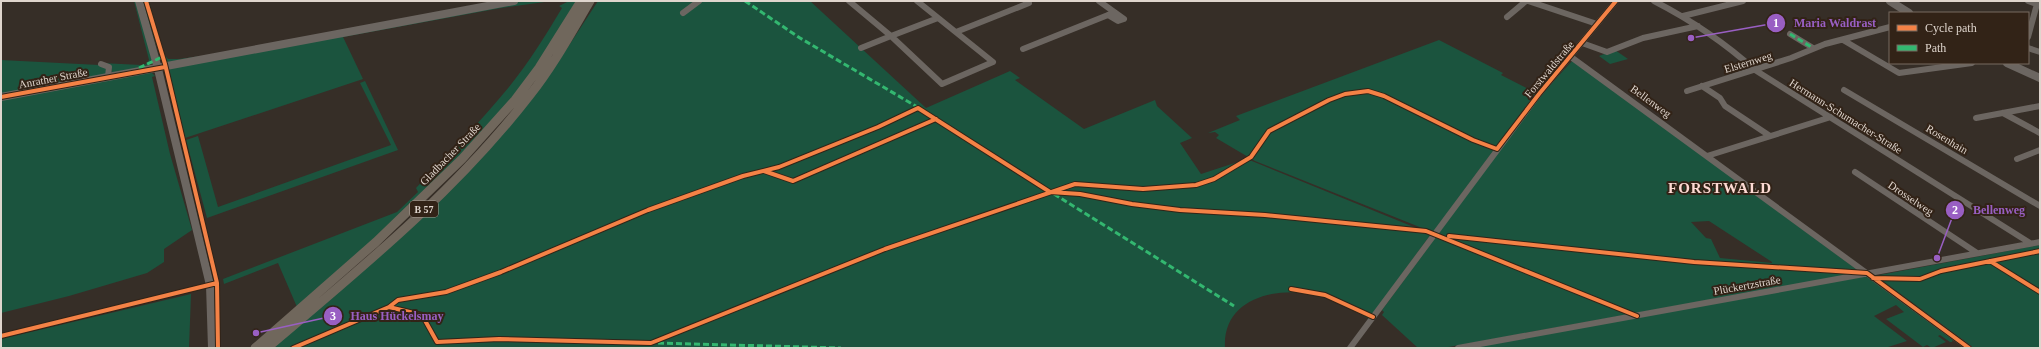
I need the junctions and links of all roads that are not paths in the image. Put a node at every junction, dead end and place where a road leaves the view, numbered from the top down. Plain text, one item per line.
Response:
1 (139, 1) edge
2 (514, 1) edge
3 (581, 1) edge
4 (590, 1) edge
5 (596, 1) edge
6 (699, 1) edge
7 (848, 1) edge
8 (917, 1) edge
9 (1026, 1) edge
10 (1099, 1) edge
11 (1527, 1) edge
12 (1616, 1) edge
13 (1654, 1) edge
14 (1743, 1) edge
15 (1890, 1) edge
16 (2028, 1) edge
17 (2038, 4) edge
18 (584, 12) junction
19 (1115, 12) junction
20 (1907, 12) edge
21 (683, 13) dead end
22 (1108, 15) junction
23 (1683, 16) junction
24 (1507, 17) dead end
25 (938, 18) junction
26 (1598, 24) junction
27 (1698, 26) junction
28 (1889, 27) edge
29 (956, 32) junction
30 (1790, 34) dead end
31 (2029, 35) edge
32 (890, 36) junction
33 (1843, 40) junction
34 (1582, 43) junction
35 (861, 48) dead end
36 (1813, 48) junction
37 (2029, 48) edge
38 (1023, 49) dead end
39 (2040, 52) edge
40 (1571, 57) junction
41 (101, 64) dead end
42 (1965, 64) edge
43 (2020, 66) edge
44 (158, 67) junction
45 (1755, 70) junction
46 (108, 77) junction
47 (2040, 78) edge
48 (1702, 86) junction
49 (1844, 90) dead end
50 (1687, 92) dead end
51 (1, 97) edge
52 (2040, 106) edge
53 (2003, 113) junction
54 (1831, 117) junction
55 (1976, 118) dead end
56 (2040, 133) edge
57 (1770, 136) junction
58 (2040, 150) edge
59 (1707, 156) junction
60 (2017, 159) dead end
61 (1855, 172) dead end
62 (2040, 206) edge
63 (2040, 242) edge
64 (2030, 244) junction
65 (1977, 253) junction
66 (1867, 274) junction
67 (212, 348) edge
68 (255, 348) edge
69 (267, 348) edge
70 (1350, 348) edge
71 (1458, 348) edge
72 (1969, 348) edge

1 - 44 main road
2 - 44 main road, Anrather Straße
3 - 68 main road, Gladbacher Straße / B 57
4 - 18 main road, Gladbacher Straße / B 57
5 - 18 main road
6 - 21 street
7 - 32 street
8 - 25 street
9 - 29 street
10 - 19 street
11 - 24 street
11 - 26 street
12 - 26 street, Forstwaldstraße
13 - 23 street, Hermann-Schumacher-Straße
14 - 23 street
15 - 20 main road
16 - 17 street
17 - 31 street
18 - 69 main road, Gladbacher Straße / B 57
19 - 22 street
19 - 22 street
22 - 38 street
23 - 27 street, Hermann-Schumacher-Straße
25 - 29 street
25 - 32 street
26 - 34 street, Forstwaldstraße
27 - 34 street
27 - 45 street, Hermann-Schumacher-Straße
28 - 33 street, Elsternweg
29 - 32 street
30 - 36 street
32 - 35 street
33 - 36 street, Elsternweg
33 - 42 street
34 - 40 street, Forstwaldstraße
36 - 45 street, Elsternweg
37 - 39 street
40 - 59 street, Bellenweg
40 - 70 street, Forstwaldstraße
41 - 46 street
43 - 47 main road
44 - 46 main road, Anrather Straße
44 - 67 main road
45 - 48 street, Elsternweg
45 - 54 street, Hermann-Schumacher-Straße
46 - 51 main road, Anrather Straße
48 - 50 street, Elsternweg
48 - 57 street
49 - 62 street, Rosenhain
52 - 53 street
53 - 55 street
53 - 56 street
54 - 57 street
54 - 64 street, Hermann-Schumacher-Straße
57 - 59 street
58 - 60 street
59 - 66 street, Bellenweg
61 - 65 street, Drosselweg
63 - 64 street, Plückertzstraße
64 - 65 street, Plückertzstraße
65 - 66 street, Plückertzstraße
66 - 71 street, Plückertzstraße
66 - 72 street, Bellenweg

